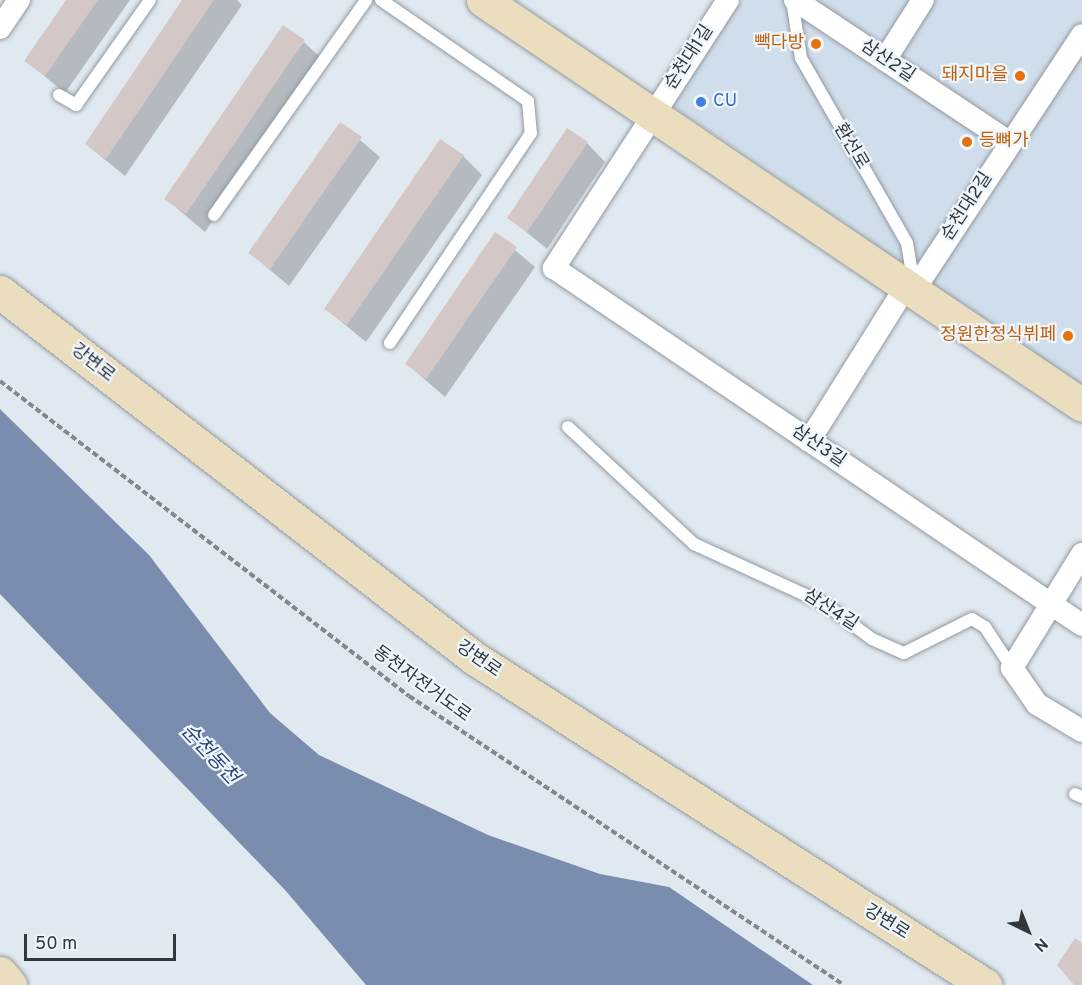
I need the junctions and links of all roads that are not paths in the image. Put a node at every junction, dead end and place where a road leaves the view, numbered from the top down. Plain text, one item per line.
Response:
1 (19, 0) edge
2 (150, 0) edge
3 (366, 0) edge
4 (381, 0) edge
5 (483, 0) edge
6 (728, 0) edge
7 (794, 0) edge
8 (923, 0) edge
9 (0, 28) edge
10 (1082, 36) edge
11 (885, 60) junction
12 (59, 95) dead end
13 (653, 116) junction
14 (1010, 143) junction
15 (214, 215) dead end
16 (910, 287) junction
17 (0, 292) edge
18 (390, 343) dead end
19 (1082, 405) edge
20 (568, 427) dead end
21 (808, 441) junction
22 (1082, 554) edge
23 (1049, 605) junction
24 (1082, 625) edge
25 (1012, 668) junction
26 (1082, 731) edge
27 (0, 973) edge
28 (10, 985) edge
29 (985, 985) edge

1 - 9 street
2 - 12 lane
3 - 15 lane
4 - 18 lane
5 - 13 main road
6 - 13 street, 순천대1길
7 - 11 street, 삼산2길
7 - 16 lane, 환선로
8 - 11 street
10 - 14 street, 순천대2길
11 - 14 street, 삼산2길
13 - 16 main road
13 - 21 street, 삼산3길
14 - 16 street, 순천대2길
16 - 19 main road
16 - 21 street
17 - 29 main road, 강변로
20 - 25 lane, 삼산4길
21 - 23 street, 삼산3길
22 - 23 street
23 - 24 street, 삼산3길
23 - 25 street
25 - 26 street, 삼산4길
27 - 28 main road

